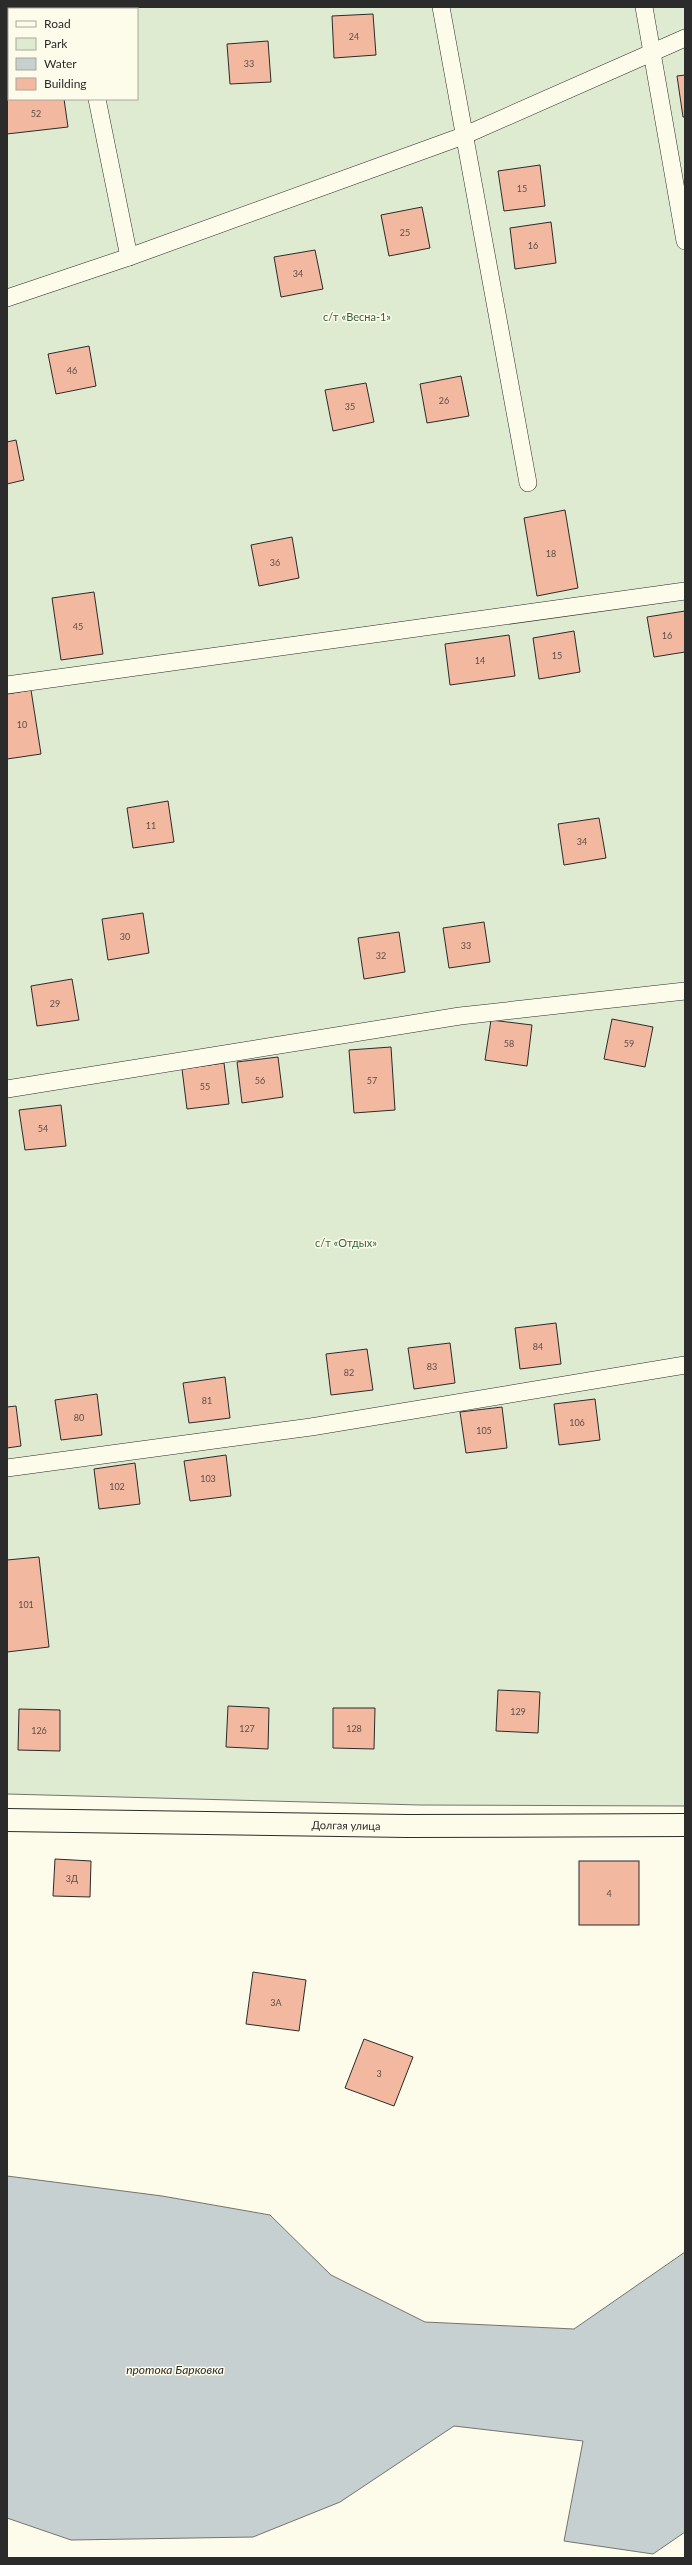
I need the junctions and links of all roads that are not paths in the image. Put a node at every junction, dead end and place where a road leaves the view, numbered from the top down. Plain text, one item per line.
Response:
1 (441, 7) edge
2 (644, 7) edge
3 (685, 38) edge
4 (652, 51) junction
5 (97, 100) edge
6 (463, 136) junction
7 (685, 241) edge
8 (129, 257) junction
9 (7, 298) edge
10 (528, 484) dead end
11 (685, 591) edge
12 (7, 685) edge
13 (685, 991) edge
14 (7, 1089) edge
15 (685, 1364) edge
16 (7, 1468) edge
17 (7, 1820) edge
18 (685, 1825) edge

1 - 6 lane
2 - 4 lane
3 - 4 lane
4 - 6 lane
4 - 7 lane
5 - 8 lane
6 - 8 lane
6 - 10 lane
8 - 9 lane
11 - 12 lane
13 - 14 lane
15 - 16 lane
17 - 18 street, Долгая улица

